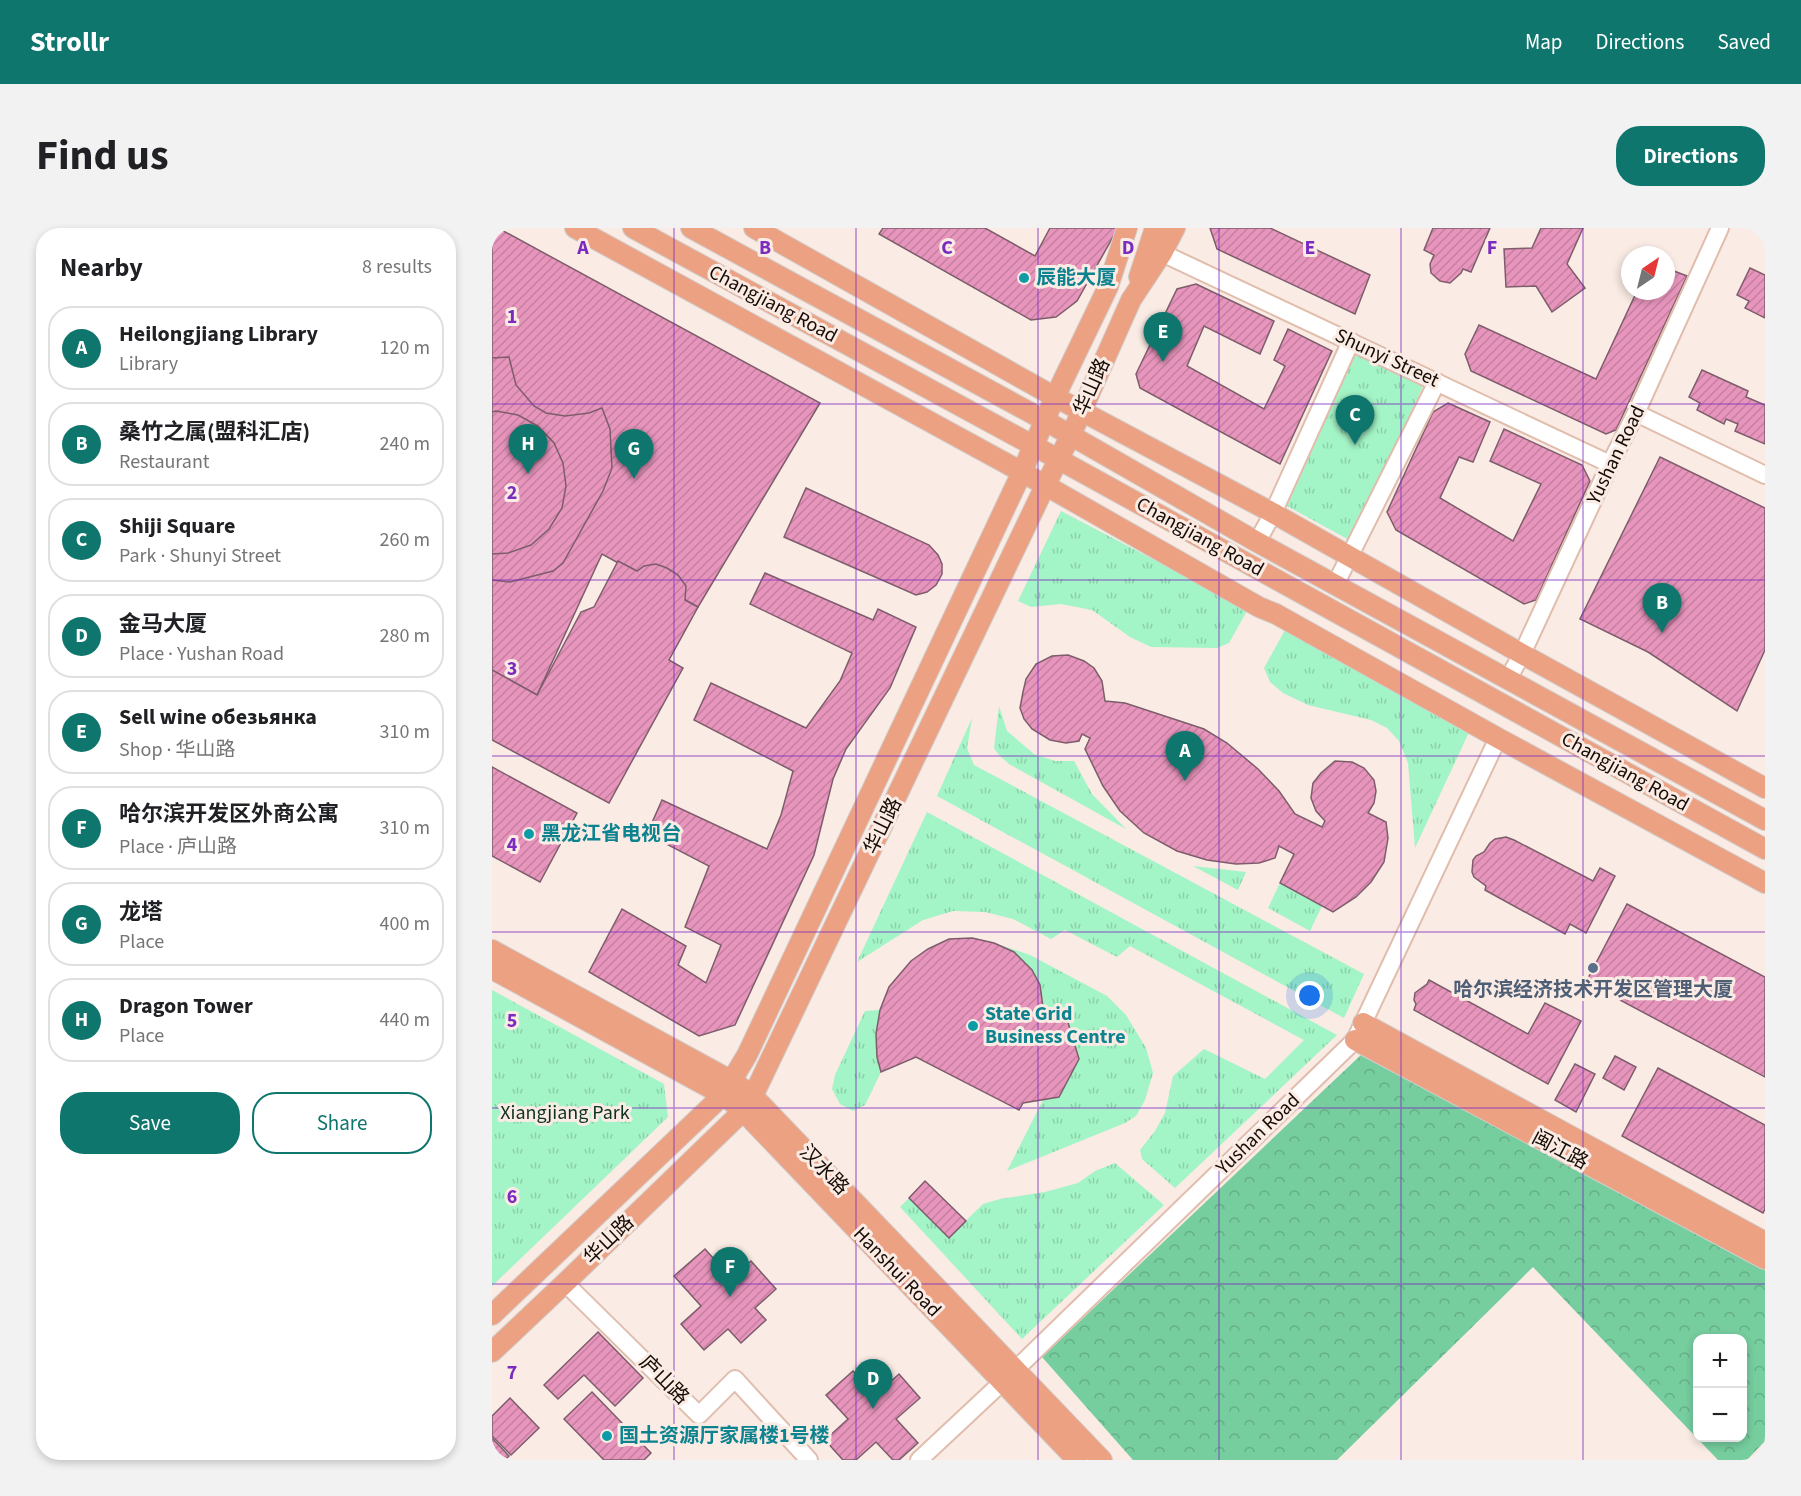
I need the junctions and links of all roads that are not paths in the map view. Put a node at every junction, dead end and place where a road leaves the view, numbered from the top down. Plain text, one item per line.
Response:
1 (575, 228) edge
2 (633, 228) edge
3 (692, 228) edge
4 (754, 228) edge
5 (1127, 228) edge
6 (1138, 228) edge
7 (1155, 228) edge
8 (1175, 228) edge
9 (1720, 228) edge
10 (1162, 253) junction
11 (1108, 287) junction
12 (1131, 300) junction
13 (1352, 341) junction
14 (1437, 382) junction
15 (1055, 397) junction
16 (1082, 411) junction
17 (1636, 413) junction
18 (1044, 420) junction
19 (1071, 435) junction
20 (1034, 445) junction
21 (1058, 459) junction
22 (1610, 464) junction
23 (1022, 472) junction
24 (1765, 475) edge
25 (1045, 486) junction
26 (1273, 513) junction
27 (1257, 542) junction
28 (1351, 557) junction
29 (1335, 585) junction
30 (1522, 654) junction
31 (1508, 680) junction
32 (1498, 738) junction
33 (1765, 788) edge
34 (1765, 820) edge
35 (1765, 849) edge
36 (1765, 883) edge
37 (492, 950) edge
38 (492, 969) edge
39 (1359, 1032) junction
40 (727, 1088) junction
41 (748, 1103) junction
42 (1765, 1242) edge
43 (1765, 1259) edge
44 (565, 1283) junction
45 (492, 1315) edge
46 (492, 1352) edge
47 (1008, 1376) junction
48 (808, 1460) edge
49 (919, 1460) edge
50 (1077, 1460) edge
51 (1102, 1460) edge

1 - 23 main road
2 - 20 main road, Changjiang Road
3 - 18 main road, Changjiang Road
4 - 15 main road
5 - 11 main road, 华山路
6 - 11 main road
7 - 12 main road
8 - 10 main road, 华山路
9 - 17 street, Yushan Road
10 - 12 main road, 华山路
10 - 13 street, Shunyi Street
11 - 15 main road, 华山路
12 - 16 main road, 华山路
13 - 14 street, Shunyi Street
13 - 26 street
14 - 22 street, Shunyi Street
14 - 28 street
15 - 16 main road
15 - 18 main road, 华山路
16 - 19 main road, 华山路
16 - 26 main road
17 - 22 street, Yushan Road
17 - 24 street
18 - 19 main road, Changjiang Road
18 - 20 main road, 华山路
19 - 21 main road, 华山路
19 - 27 main road, Changjiang Road
20 - 21 main road, Changjiang Road
20 - 23 main road, 华山路
21 - 25 main road, 华山路
21 - 35 main road, Changjiang Road
22 - 30 street, Yushan Road
23 - 25 main road
23 - 40 main road, 华山路
25 - 32 main road
25 - 41 main road, 华山路
26 - 27 street
26 - 28 main road
27 - 29 main road, Changjiang Road
28 - 29 street
28 - 30 main road
29 - 31 main road, Changjiang Road
30 - 31 street, Yushan Road
30 - 33 main road
31 - 34 main road, Changjiang Road
32 - 36 main road
32 - 39 street, Yushan Road
37 - 40 main road
38 - 40 main road, Hanshui Road
39 - 42 main road, 闽江路
39 - 43 main road, 闽江路
39 - 47 street, Yushan Road
40 - 41 main road, Hanshui Road
40 - 45 main road, 华山路
41 - 44 main road, 华山路
41 - 47 main road, Hanshui Road
44 - 46 main road, 华山路
44 - 48 street, 庐山路
47 - 49 street, Yushan Road
47 - 50 main road, Hanshui Road
47 - 51 main road

